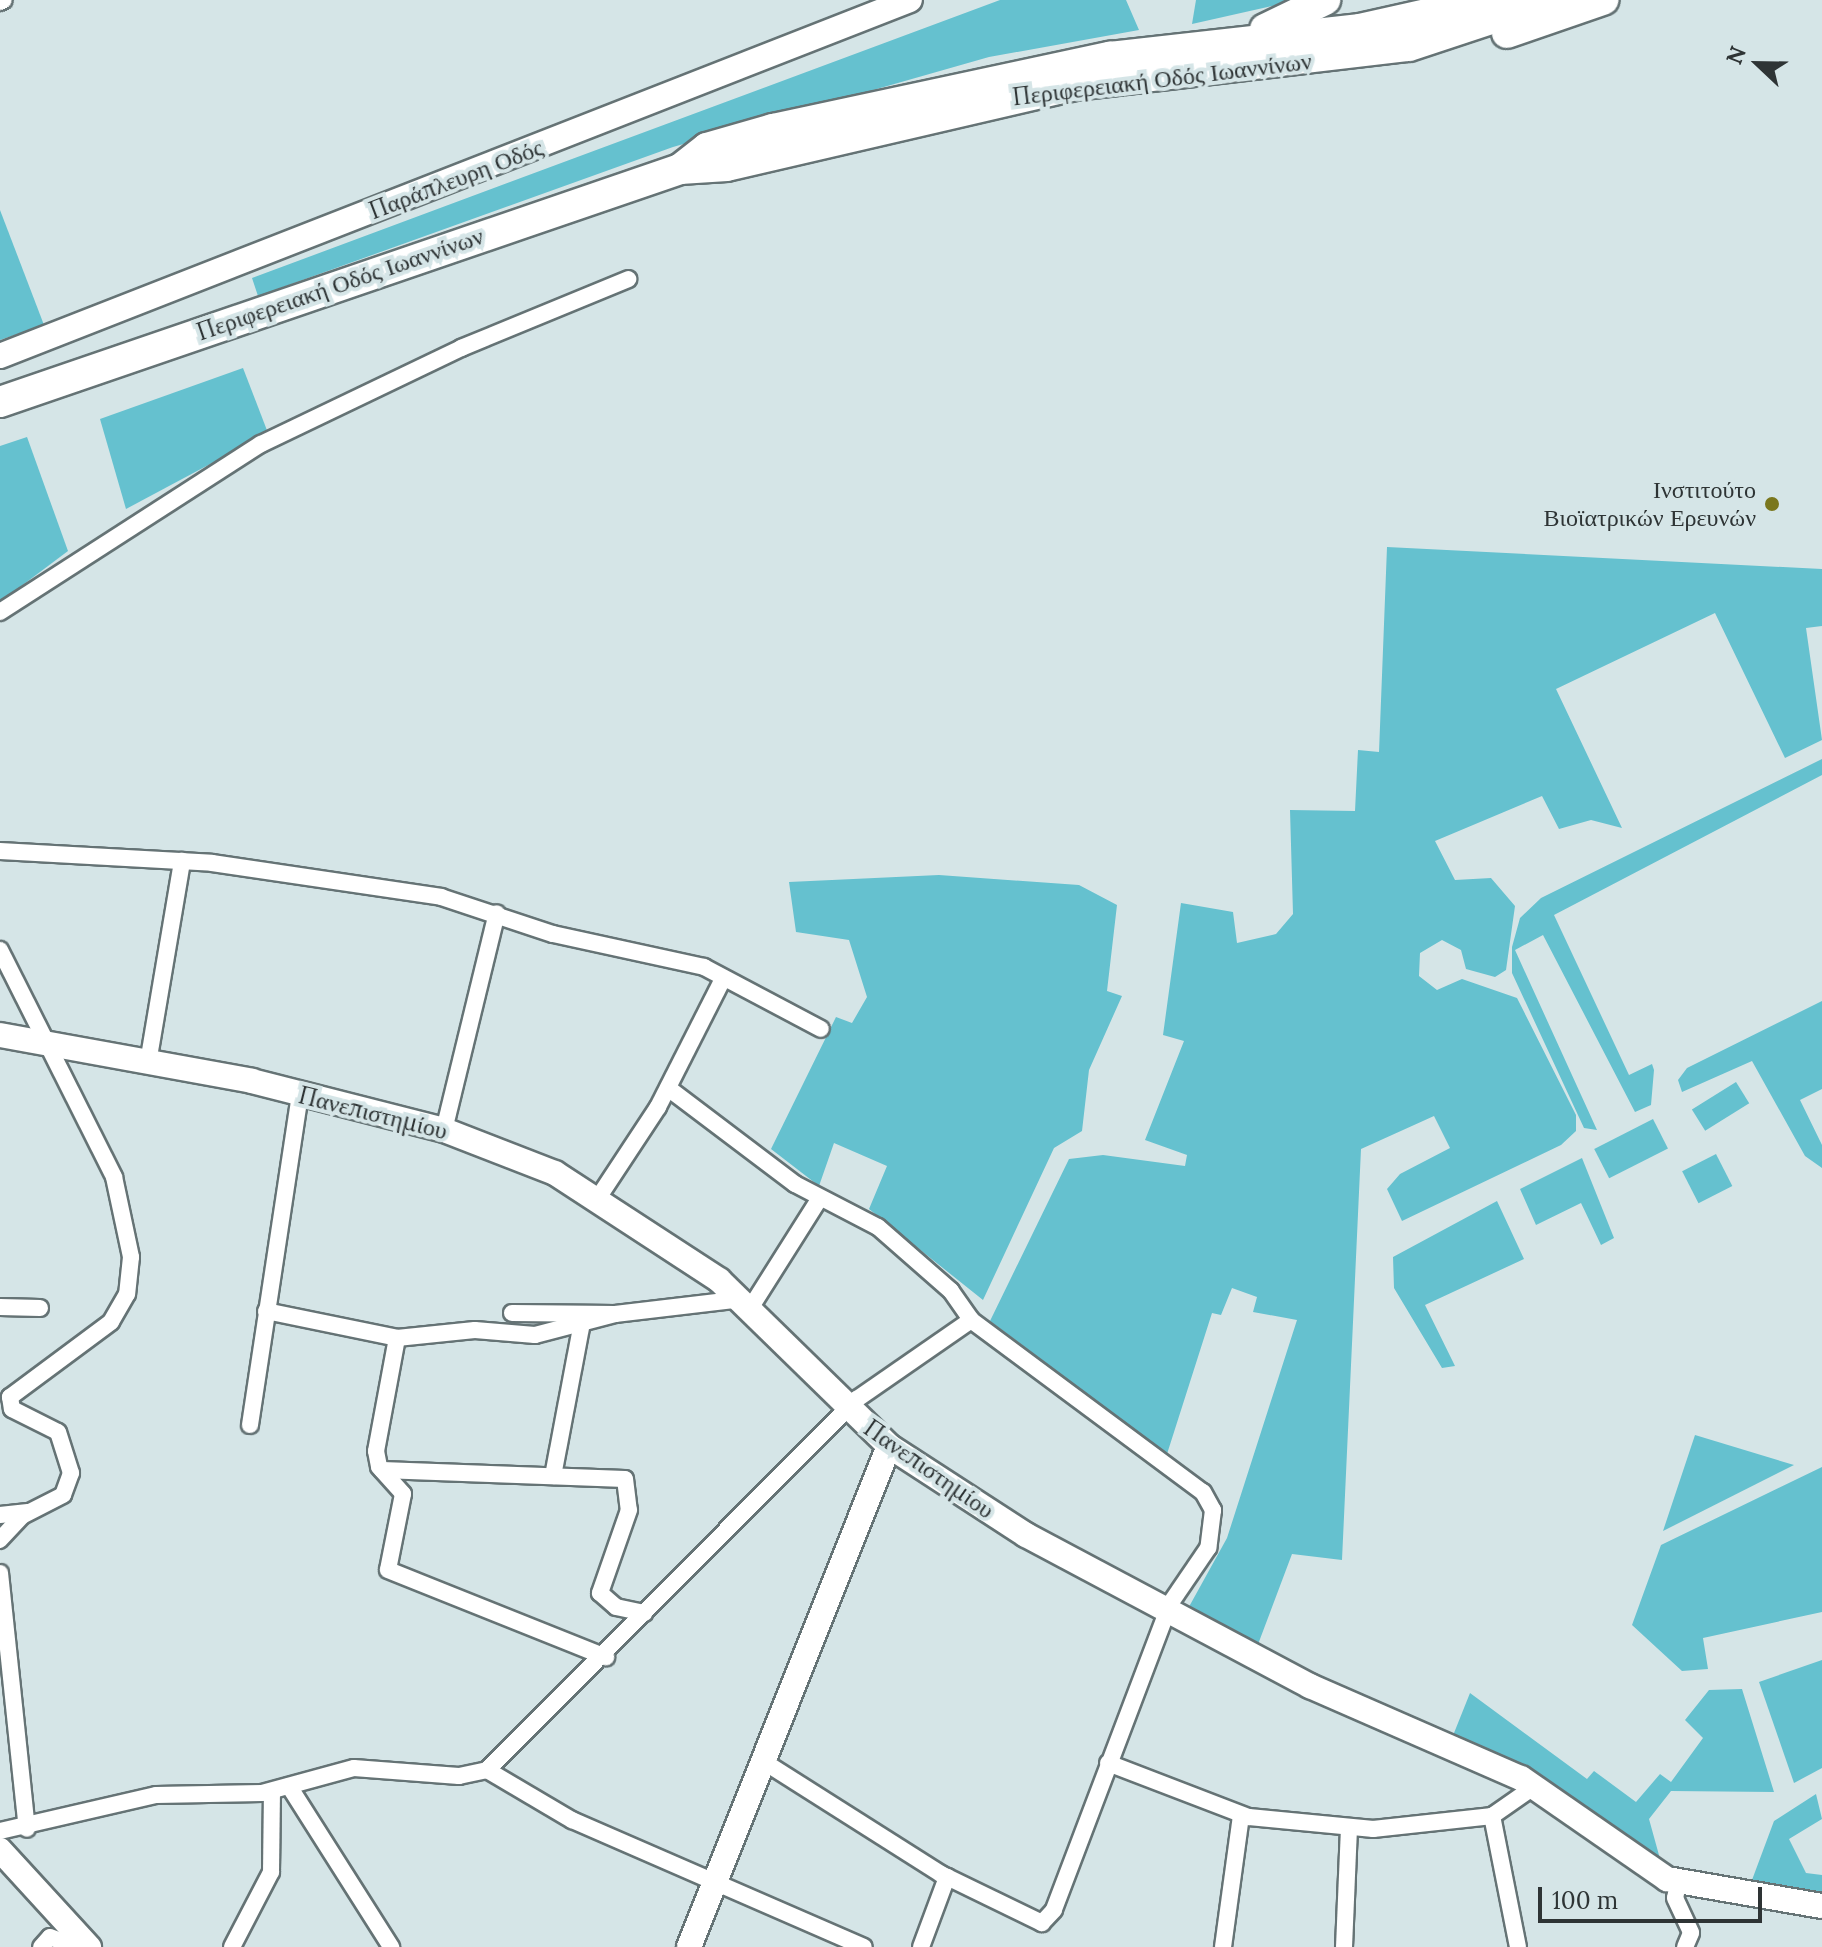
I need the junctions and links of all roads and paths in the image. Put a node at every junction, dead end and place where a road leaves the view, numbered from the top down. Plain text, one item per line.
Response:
1 (910, 0) edge
2 (1325, 0) edge
3 (1490, 0) edge
4 (1548, 0) edge
5 (1603, 0) edge
6 (1434, 41) junction
7 (1210, 47) junction
8 (680, 169) junction
9 (628, 279) dead end
10 (0, 356) edge
11 (0, 402) edge
12 (0, 612) edge
13 (0, 851) edge
14 (182, 861) junction
15 (497, 913) junction
16 (0, 950) edge
17 (722, 981) junction
18 (821, 1029) dead end
19 (0, 1035) edge
20 (45, 1039) junction
21 (149, 1057) junction
22 (668, 1088) junction
23 (300, 1094) junction
24 (444, 1130) junction
25 (598, 1198) junction
26 (820, 1198) junction
27 (747, 1303) junction
28 (0, 1307) edge
29 (40, 1308) dead end
30 (266, 1311) junction
31 (512, 1313) dead end
32 (615, 1314) junction
33 (971, 1320) junction
34 (581, 1328) junction
35 (397, 1338) junction
36 (848, 1409) junction
37 (250, 1425) dead end
38 (889, 1446) junction
39 (382, 1470) junction
40 (553, 1476) junction
41 (28, 1512) junction
42 (0, 1515) edge
43 (0, 1539) edge
44 (0, 1573) edge
45 (644, 1613) junction
46 (1167, 1613) junction
47 (606, 1657) junction
48 (763, 1761) junction
49 (1108, 1763) junction
50 (487, 1770) junction
51 (289, 1786) junction
52 (1535, 1786) junction
53 (272, 1792) junction
54 (1241, 1815) junction
55 (1492, 1816) junction
56 (1349, 1828) junction
57 (27, 1829) junction
58 (0, 1831) edge
59 (0, 1850) edge
60 (947, 1877) junction
61 (716, 1880) junction
62 (1678, 1884) junction
63 (1822, 1906) edge
64 (384, 1945) edge
65 (41, 1947) edge
66 (84, 1947) edge
67 (232, 1947) edge
68 (689, 1947) edge
69 (864, 1947) edge
70 (921, 1947) edge
71 (1223, 1947) edge
72 (1344, 1947) edge
73 (1518, 1947) edge
74 (1685, 1947) edge

1 - 10 street, Παράπλευρη Οδός
2 - 7 highway
3 - 7 highway, Περιφερειακή Οδός Ιωαννίνων
4 - 6 highway, Περιφερειακή Οδός Ιωαννίνων
5 - 6 highway
6 - 8 highway, Περιφερειακή Οδός Ιωαννίνων
7 - 8 highway, Περιφερειακή Οδός Ιωαννίνων
8 - 11 highway, Περιφερειακή Οδός Ιωαννίνων
9 - 12 street
13 - 14 street
14 - 15 street
14 - 21 street
15 - 17 street
15 - 24 street
16 - 20 street
17 - 18 street
17 - 22 street
19 - 20 street, Πανεπιστημίου
20 - 21 street, Πανεπιστημίου
20 - 41 street
21 - 23 street, Πανεπιστημίου
22 - 25 street
22 - 26 street
23 - 24 street, Πανεπιστημίου
23 - 30 street
24 - 25 street, Πανεπιστημίου
25 - 27 street, Πανεπιστημίου
26 - 27 street
26 - 33 street
27 - 32 street
27 - 36 street, Πανεπιστημίου
28 - 29 street
30 - 35 street
30 - 37 street
31 - 32 street
32 - 34 street
33 - 36 street
33 - 46 street
34 - 35 street
34 - 40 street
35 - 39 street
36 - 38 street, Πανεπιστημίου
36 - 45 street
38 - 46 street, Πανεπιστημίου
38 - 48 street
39 - 40 street
39 - 47 street
40 - 45 street
41 - 42 street
41 - 43 street
44 - 57 street
45 - 47 street
46 - 49 street
46 - 52 street, Πανεπιστημίου
47 - 50 street
48 - 60 street
48 - 61 street
49 - 54 street
49 - 60 street
50 - 51 street
50 - 61 street
51 - 53 street
51 - 64 street
52 - 55 street
52 - 62 street, Πανεπιστημίου
53 - 57 street
53 - 67 street
54 - 56 street
54 - 71 street
55 - 56 street
55 - 73 street
56 - 72 street
57 - 58 street
59 - 66 street
60 - 70 street
61 - 68 street
61 - 69 street
62 - 63 street, Πανεπιστημίου
62 - 74 street
65 - 66 street

